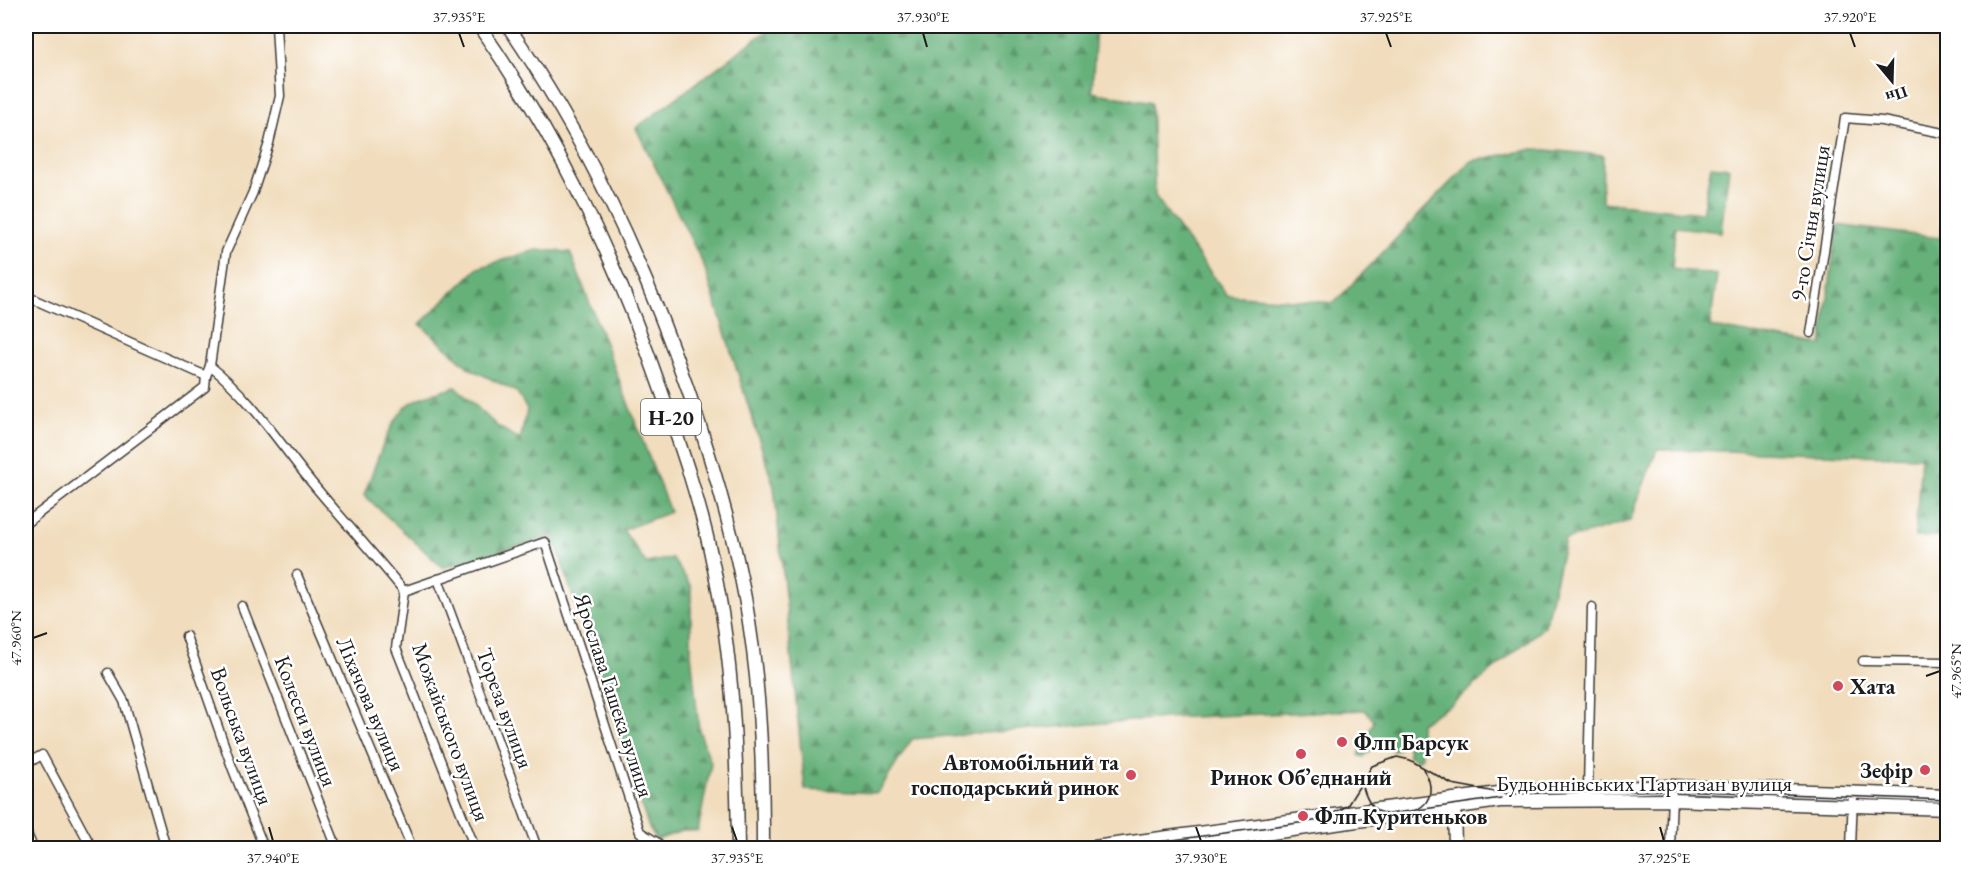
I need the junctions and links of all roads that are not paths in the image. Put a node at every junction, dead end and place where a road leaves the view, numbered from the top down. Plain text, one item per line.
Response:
1 (276, 26) edge
2 (479, 26) edge
3 (508, 26) edge
4 (1947, 134) edge
5 (26, 296) edge
6 (1812, 333) dead end
7 (210, 366) junction
8 (206, 376) junction
9 (26, 523) edge
10 (297, 575) dead end
11 (438, 579) junction
12 (404, 591) junction
13 (242, 606) dead end
14 (1592, 607) dead end
15 (186, 636) dead end
16 (1863, 660) dead end
17 (1947, 662) edge
18 (108, 673) dead end
19 (26, 764) edge
20 (1671, 786) junction
21 (1588, 789) junction
22 (1947, 796) edge
23 (1672, 800) junction
24 (1853, 800) junction
25 (1454, 805) junction
26 (1947, 809) edge
27 (26, 831) edge
28 (33, 849) edge
29 (92, 849) edge
30 (166, 849) edge
31 (264, 849) edge
32 (337, 849) edge
33 (412, 849) edge
34 (475, 849) edge
35 (537, 849) edge
36 (660, 849) edge
37 (738, 849) edge
38 (763, 849) edge
39 (1086, 849) edge
40 (1164, 849) edge
41 (1455, 849) edge
42 (1670, 849) edge
43 (1851, 849) edge

1 - 7 street
2 - 37 main road, Н-20
3 - 38 main road, Н-20
4 - 6 street, 9-го Січня вулиця
5 - 8 street
7 - 8 street
7 - 12 street
8 - 9 street
10 - 33 street, Ліхачова вулиця
11 - 12 street
11 - 35 street, Тореза вулиця
11 - 36 street, Ярослава Гашека вулиця
12 - 34 street, Можайського вулиця
13 - 32 street, Колесси вулиця
14 - 21 street
15 - 31 street, Вольська вулиця
16 - 17 street
18 - 30 street
19 - 29 street
20 - 21 main road, Будьоннівських Партизан вулиця
20 - 23 street
20 - 24 main road, Будьоннівських Партизан вулиця
21 - 25 main road, Будьоннівських Партизан вулиця
22 - 24 main road, Будьоннівських Партизан вулиця
23 - 24 main road, Будьоннівських Партизан вулиця
23 - 25 main road, Будьоннівських Партизан вулиця
23 - 42 street
24 - 26 main road, Будьоннівських Партизан вулиця
24 - 43 street
25 - 39 main road, Будьоннівських Партизан вулиця
25 - 40 main road, Будьоннівських Партизан вулиця
25 - 41 main road
27 - 28 street

